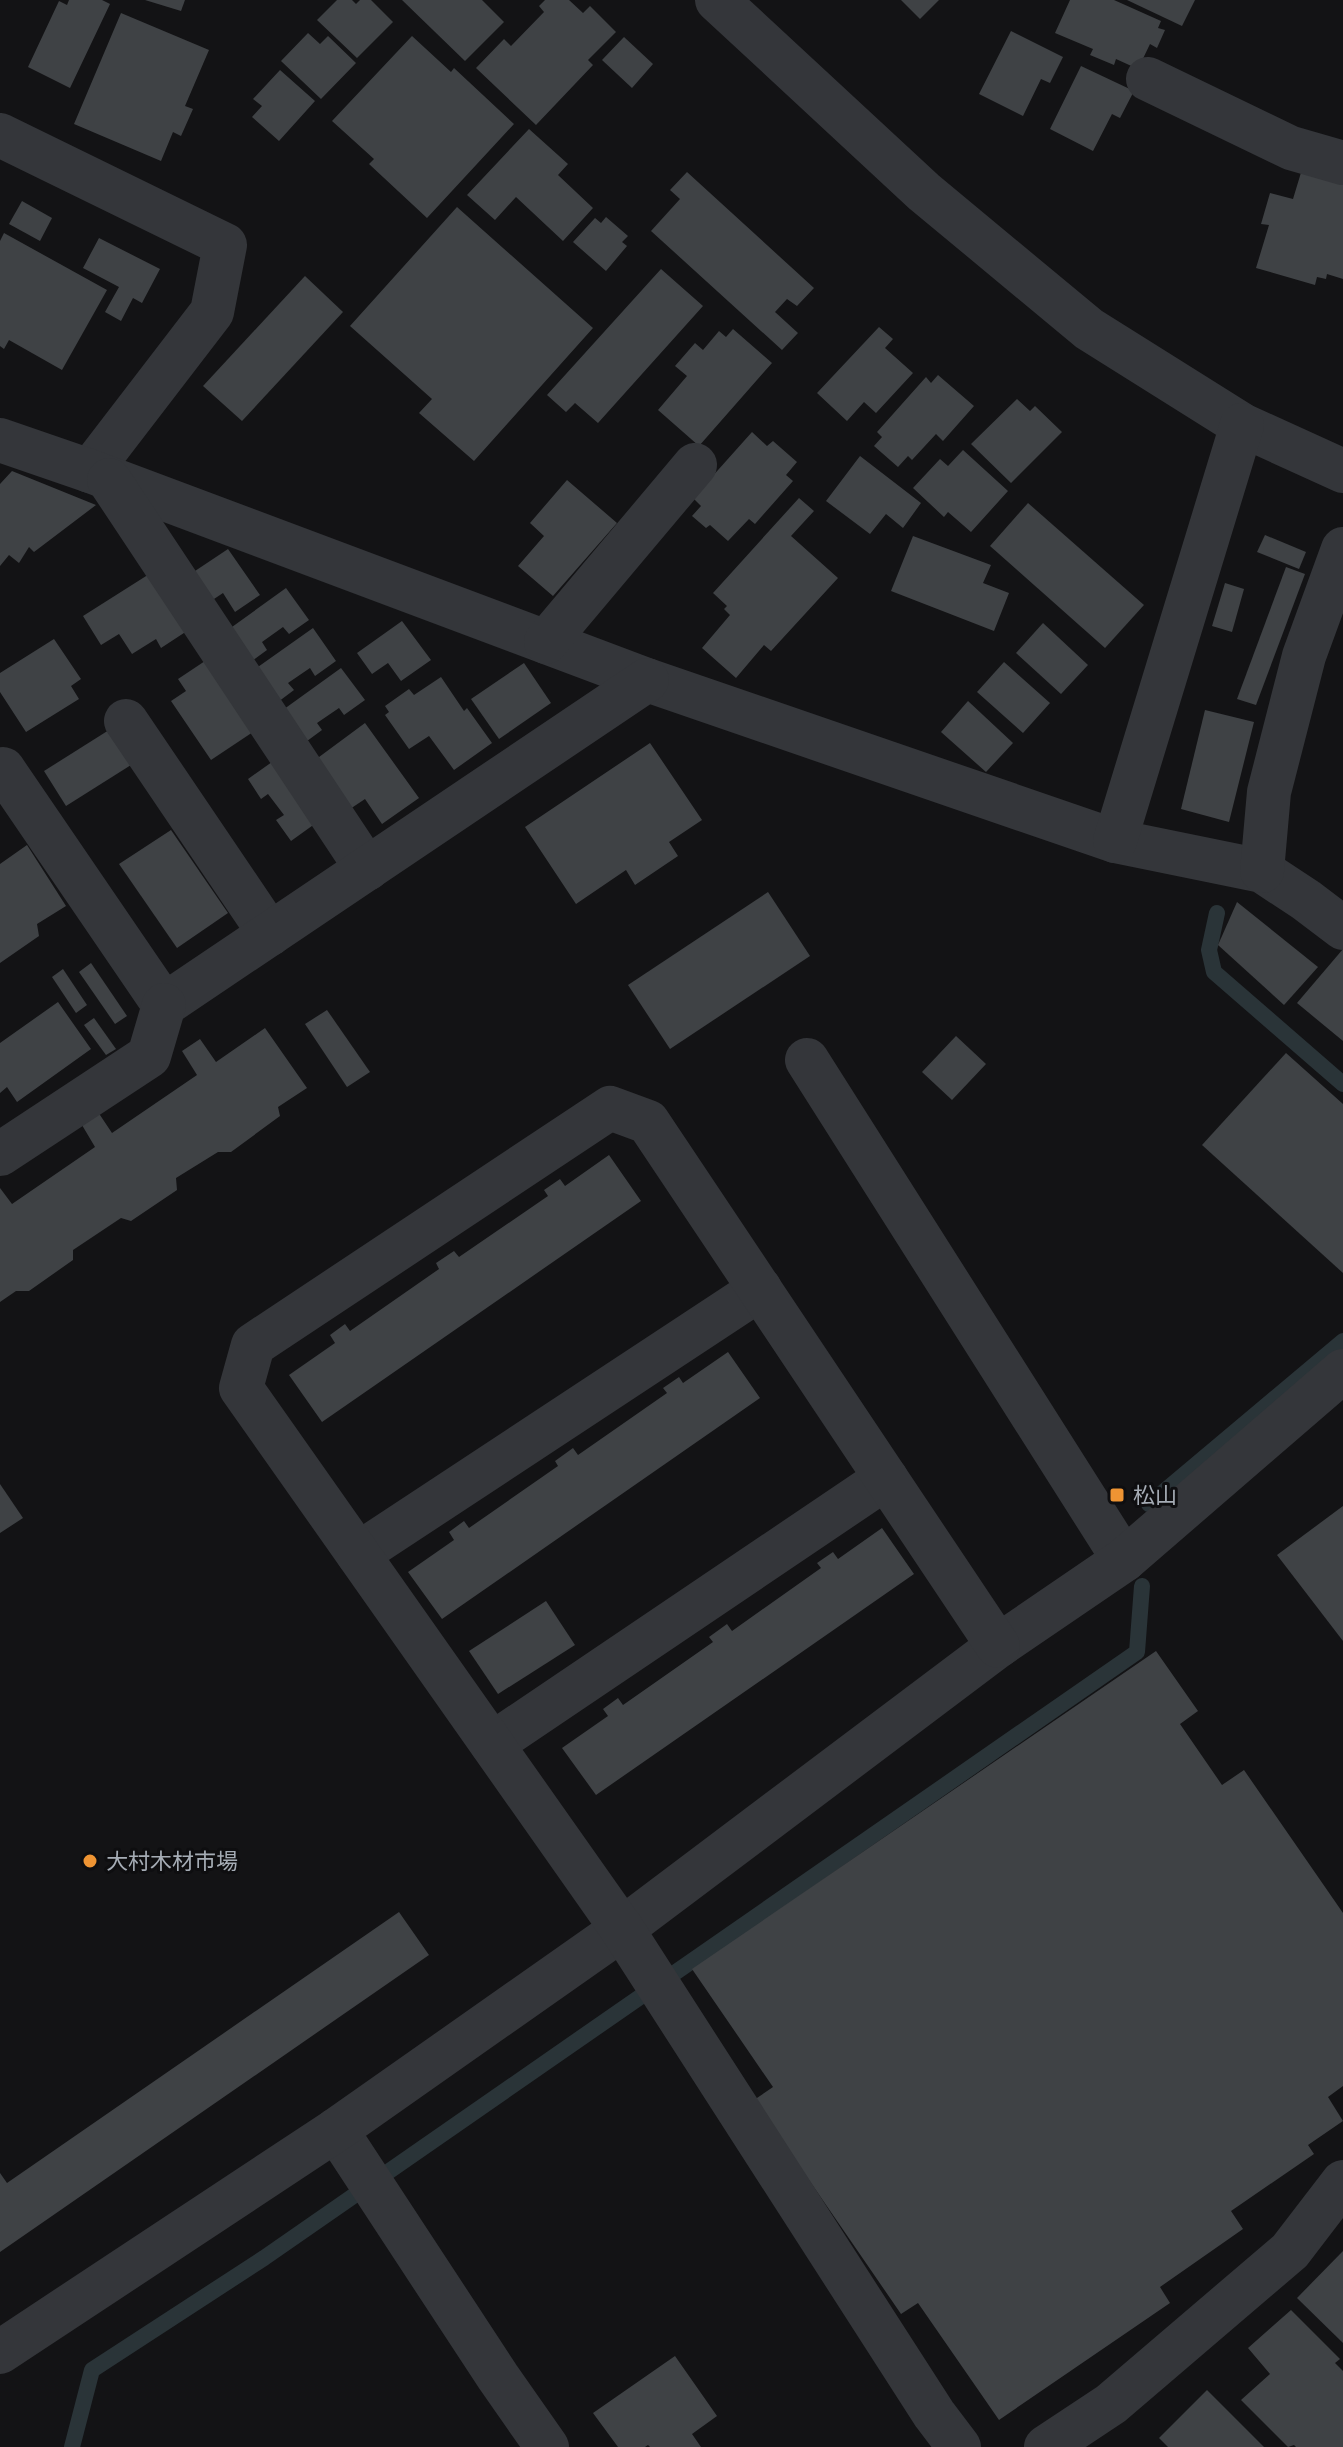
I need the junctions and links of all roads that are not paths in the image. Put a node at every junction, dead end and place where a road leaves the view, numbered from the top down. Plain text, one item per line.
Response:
1 (717, 0) edge
2 (1148, 79) dead end
3 (0, 135) edge
4 (1343, 163) edge
5 (1242, 425) junction
6 (0, 440) edge
7 (695, 465) dead end
8 (1343, 471) edge
9 (99, 476) junction
10 (1343, 549) edge
11 (546, 642) junction
12 (647, 680) junction
13 (126, 721) dead end
14 (3, 769) dead end
15 (1115, 841) junction
16 (367, 869) junction
17 (1262, 871) junction
18 (1343, 928) edge
19 (270, 934) junction
20 (164, 1005) junction
21 (807, 1060) dead end
22 (0, 1154) edge
23 (760, 1289) junction
24 (1343, 1371) edge
25 (886, 1478) junction
26 (358, 1554) junction
27 (1124, 1560) junction
28 (998, 1646) junction
29 (492, 1744) junction
30 (631, 1942) junction
31 (344, 2142) junction
32 (1343, 2182) edge
33 (0, 2352) edge
34 (1061, 2443) edge
35 (547, 2447) edge
36 (959, 2447) edge

1 - 5 street
2 - 4 street
3 - 9 street
5 - 8 street
5 - 15 street
6 - 9 street
7 - 11 street
9 - 11 street
9 - 16 street
10 - 17 street
11 - 12 street
12 - 15 street
12 - 16 street
13 - 19 street
14 - 20 street
15 - 17 street
16 - 19 street
17 - 18 street
19 - 20 street
20 - 22 street
21 - 27 street
23 - 25 street
23 - 26 street
23 - 26 street
24 - 27 street
25 - 28 street
25 - 29 street
26 - 29 street
27 - 28 street
28 - 30 street
29 - 30 street
30 - 31 street
30 - 36 street
31 - 33 street
31 - 35 street
32 - 34 street

